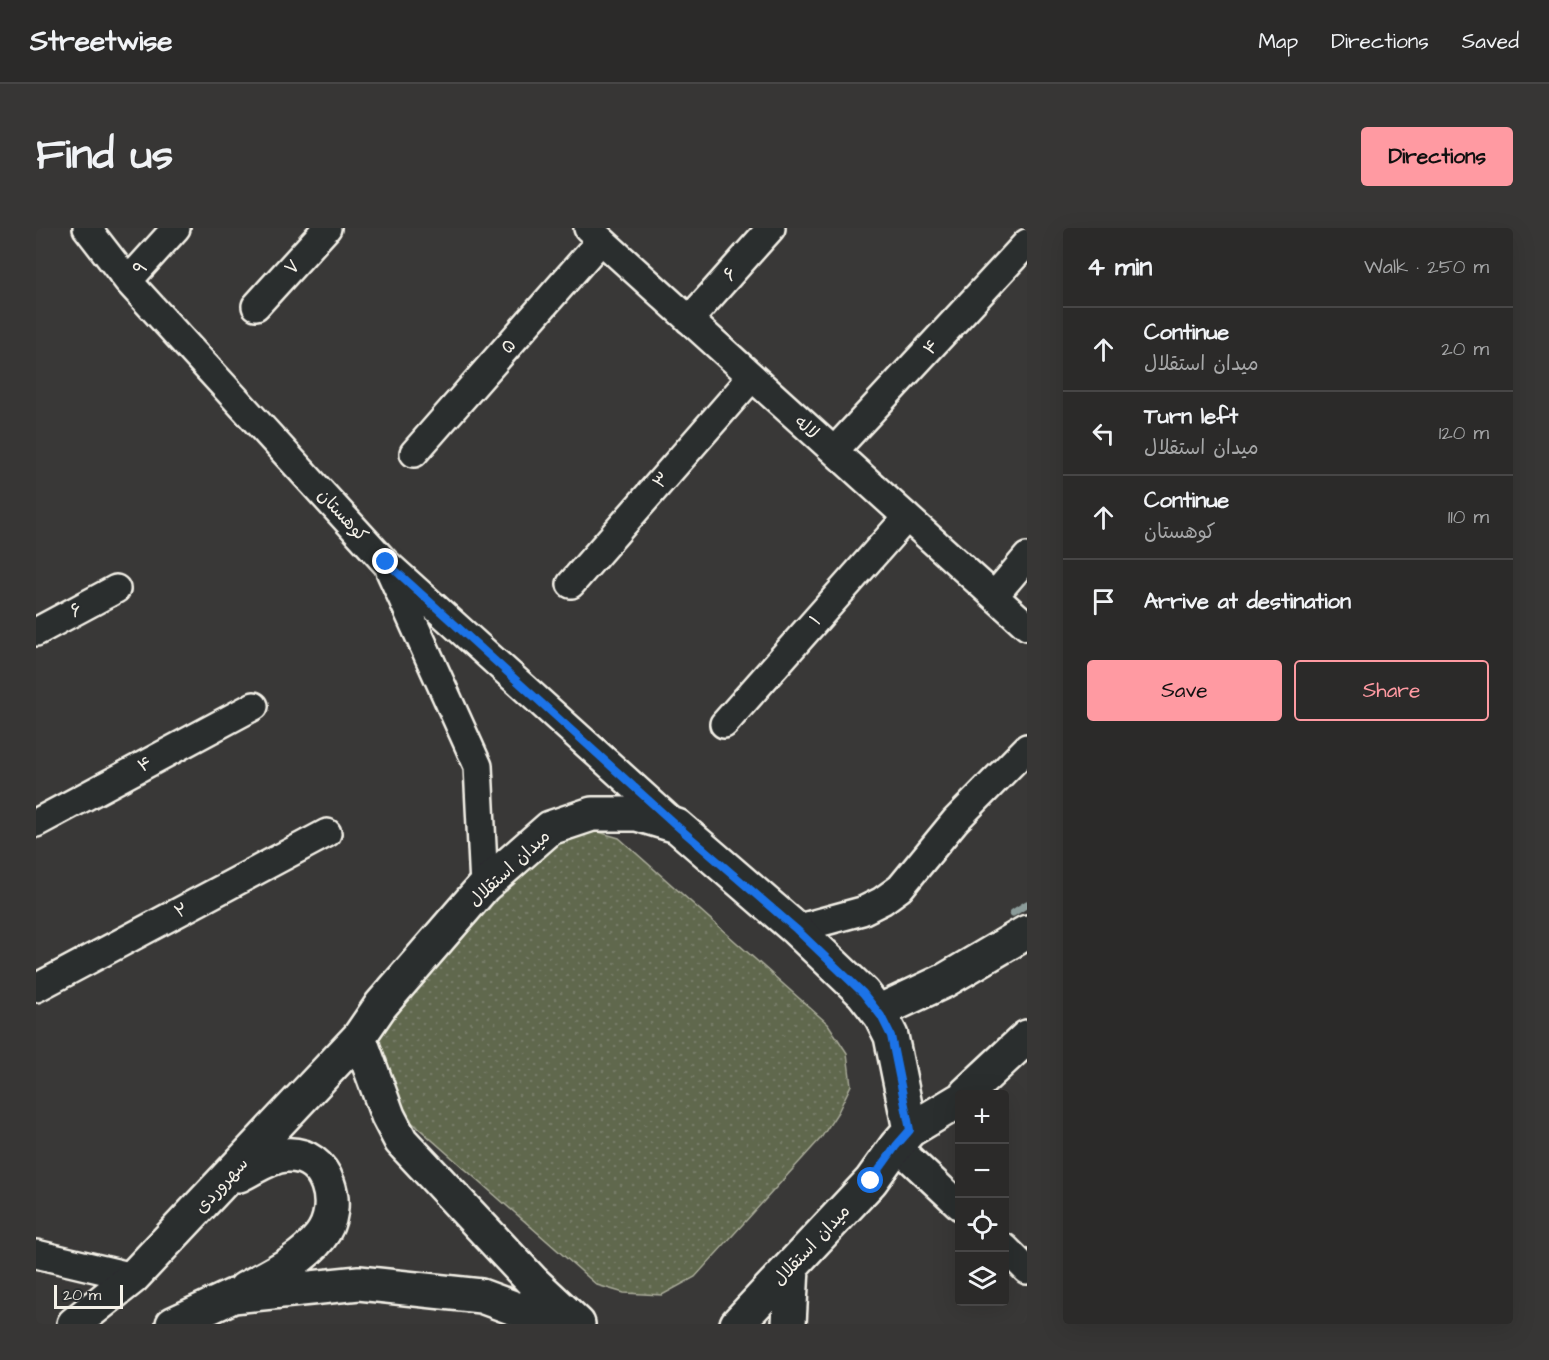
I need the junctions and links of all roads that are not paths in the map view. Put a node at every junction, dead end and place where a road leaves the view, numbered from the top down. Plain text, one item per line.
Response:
1 (87, 228) edge
2 (176, 228) edge
3 (327, 228) edge
4 (771, 228) edge
5 (595, 234) edge
6 (1027, 243) edge
7 (128, 281) junction
8 (256, 306) dead end
9 (689, 320) junction
10 (752, 376) junction
11 (834, 451) junction
12 (414, 453) dead end
13 (907, 517) junction
14 (1027, 557) edge
15 (386, 562) junction
16 (571, 584) dead end
17 (116, 589) dead end
18 (994, 596) junction
19 (1027, 626) edge
20 (36, 632) edge
21 (254, 706) dead end
22 (724, 724) dead end
23 (1027, 748) edge
24 (36, 823) edge
25 (677, 826) junction
26 (327, 833) dead end
27 (484, 886) junction
28 (796, 929) junction
29 (1027, 932) edge
30 (36, 988) edge
31 (878, 1012) junction
32 (359, 1037) junction
33 (1027, 1037) edge
34 (971, 1090) edge
35 (955, 1103) edge
36 (903, 1138) junction
37 (224, 1182) junction
38 (955, 1200) edge
39 (1009, 1252) edge
40 (36, 1254) edge
41 (792, 1267) junction
42 (1027, 1270) edge
43 (133, 1277) junction
44 (233, 1296) junction
45 (74, 1324) edge
46 (173, 1324) edge
47 (558, 1324) edge
48 (578, 1324) edge
49 (737, 1324) edge
50 (789, 1324) edge

1 - 7 street, کوهستان
2 - 7 street, ۹
3 - 8 street, ۷
4 - 9 street, ۶
5 - 9 street, لاله
5 - 12 street, ۵
6 - 11 street, ۴
7 - 15 street, کوهستان
9 - 10 street, لاله
10 - 11 street, لاله
10 - 16 street, ۳
11 - 13 street, لاله
13 - 18 street, لاله
13 - 22 street, ۱
14 - 18 street
15 - 25 street, کوهستان
15 - 27 street
17 - 20 street, ۶
18 - 19 street, لاله
21 - 24 street, ۴
23 - 28 street
25 - 27 main road, میدان استقلال
25 - 28 main road, میدان استقلال
26 - 30 street, ۲
27 - 32 main road, میدان استقلال
28 - 31 main road, میدان استقلال
29 - 31 main road
31 - 36 main road, میدان استقلال
32 - 37 main road, سهروردی
32 - 48 main road
33 - 34 main road
35 - 36 main road
36 - 38 street
36 - 41 main road, میدان استقلال
37 - 43 main road, سهروردی
37 - 44 main road
39 - 42 street
40 - 43 street
41 - 49 main road, میدان استقلال
41 - 50 main road
43 - 45 main road, سهروردی
44 - 46 main road
44 - 47 main road

